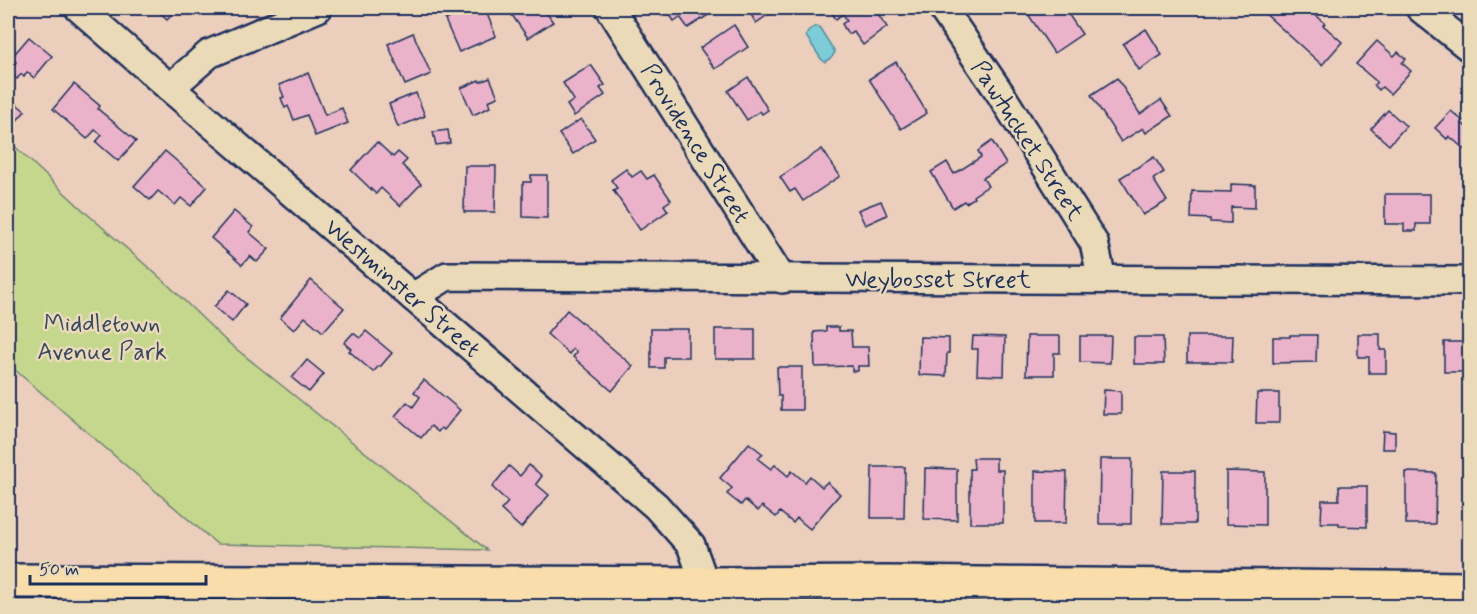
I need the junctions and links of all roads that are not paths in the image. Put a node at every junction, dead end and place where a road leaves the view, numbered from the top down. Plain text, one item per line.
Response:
1 (79, 8) edge
2 (318, 8) edge
3 (610, 8) edge
4 (942, 8) edge
5 (1420, 8) edge
6 (1470, 48) edge
7 (170, 88) junction
8 (782, 279) junction
9 (1102, 279) junction
10 (1470, 281) edge
11 (413, 297) junction
12 (8, 581) edge
13 (705, 584) junction
14 (1470, 589) edge
15 (246, 594) edge
16 (888, 595) edge

1 - 7 street, Westminster Street
2 - 7 street
3 - 8 street, Providence Street
4 - 9 street, Pawtucket Street
5 - 6 street
7 - 11 street, Westminster Street
8 - 9 street, Weybosset Street
8 - 11 street, Weybosset Street
9 - 10 street, Weybosset Street
11 - 13 street, Westminster Street
12 - 15 main road
13 - 15 main road
13 - 16 main road
14 - 16 main road

